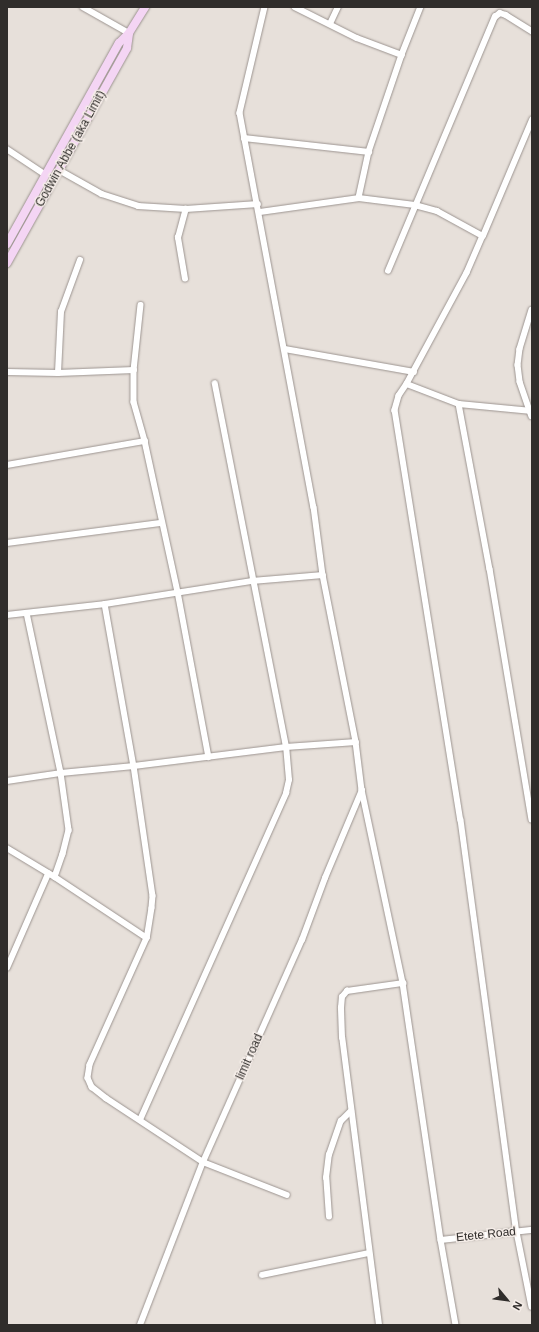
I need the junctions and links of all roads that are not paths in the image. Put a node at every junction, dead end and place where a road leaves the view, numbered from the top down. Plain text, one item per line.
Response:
1 (83, 7) edge
2 (145, 7) edge
3 (265, 7) edge
4 (295, 7) edge
5 (338, 7) edge
6 (421, 7) edge
7 (330, 24) junction
8 (532, 32) edge
9 (129, 33) junction
10 (402, 55) junction
11 (532, 120) edge
12 (244, 138) junction
13 (7, 149) edge
14 (369, 152) junction
15 (59, 170) junction
16 (46, 175) junction
17 (359, 198) junction
18 (258, 204) junction
19 (415, 205) junction
20 (186, 209) junction
21 (260, 212) junction
22 (483, 236) junction
23 (7, 244) edge
24 (80, 260) dead end
25 (7, 263) edge
26 (388, 271) dead end
27 (185, 279) dead end
28 (141, 305) dead end
29 (532, 310) edge
30 (285, 349) junction
31 (134, 370) junction
32 (7, 372) edge
33 (414, 372) junction
34 (58, 373) junction
35 (215, 384) dead end
36 (407, 384) junction
37 (459, 404) junction
38 (531, 413) edge
39 (145, 441) junction
40 (7, 465) edge
41 (162, 523) junction
42 (7, 543) edge
43 (323, 575) junction
44 (252, 581) junction
45 (178, 592) junction
46 (105, 604) junction
47 (27, 613) junction
48 (7, 615) edge
49 (356, 742) junction
50 (286, 747) junction
51 (209, 757) junction
52 (134, 766) junction
53 (61, 773) junction
54 (7, 781) edge
55 (362, 790) junction
56 (532, 819) edge
57 (7, 848) edge
58 (48, 874) junction
59 (55, 877) junction
60 (147, 938) junction
61 (7, 968) edge
62 (403, 983) junction
63 (351, 1111) junction
64 (140, 1120) junction
65 (203, 1162) junction
66 (286, 1195) dead end
67 (329, 1217) dead end
68 (532, 1230) edge
69 (517, 1232) junction
70 (441, 1240) junction
71 (369, 1253) junction
72 (262, 1276) dead end
73 (532, 1307) edge
74 (140, 1325) edge
75 (379, 1325) edge
76 (456, 1325) edge

1 - 9 street
2 - 9 street, Godwin Abbe (aka Limit)
3 - 12 street
4 - 7 street
5 - 7 street
6 - 10 street
7 - 10 street
8 - 19 street
9 - 15 street, Godwin Abbe (aka Limit)
9 - 16 street, Godwin Abbe (aka Limit)
10 - 14 street
11 - 22 street
12 - 14 street
12 - 18 street
13 - 16 street
14 - 17 street
15 - 20 street
15 - 25 street, Godwin Abbe (aka Limit)
16 - 23 street, Godwin Abbe (aka Limit)
17 - 19 street
17 - 21 street
18 - 20 street
18 - 21 street
19 - 22 street
19 - 26 street
20 - 27 street
21 - 30 street
22 - 33 street
24 - 34 street
28 - 31 street
29 - 38 street
30 - 33 street
30 - 43 street
31 - 34 street
31 - 39 street
32 - 34 street
33 - 36 street
35 - 44 street
36 - 37 street
36 - 69 street
37 - 38 street
37 - 56 street
39 - 40 street
39 - 41 street
41 - 42 street
41 - 45 street
43 - 44 street
43 - 49 street
44 - 45 street
44 - 50 street
45 - 46 street
45 - 51 street
46 - 47 street
46 - 52 street
47 - 48 street
47 - 53 street
49 - 50 street
49 - 55 street
50 - 51 street
50 - 64 street
51 - 52 street
52 - 53 street
52 - 60 street
53 - 54 street
53 - 59 street
55 - 62 street
55 - 65 street, limit road
57 - 58 street
58 - 59 street
58 - 61 street
59 - 60 street
60 - 64 street
62 - 63 street
62 - 70 street
63 - 67 street
63 - 71 street
64 - 65 street
65 - 66 street
65 - 74 street, limit road
68 - 69 street, Etete Road
69 - 70 street, Etete Road
69 - 73 street
70 - 76 street
71 - 72 street
71 - 75 street

